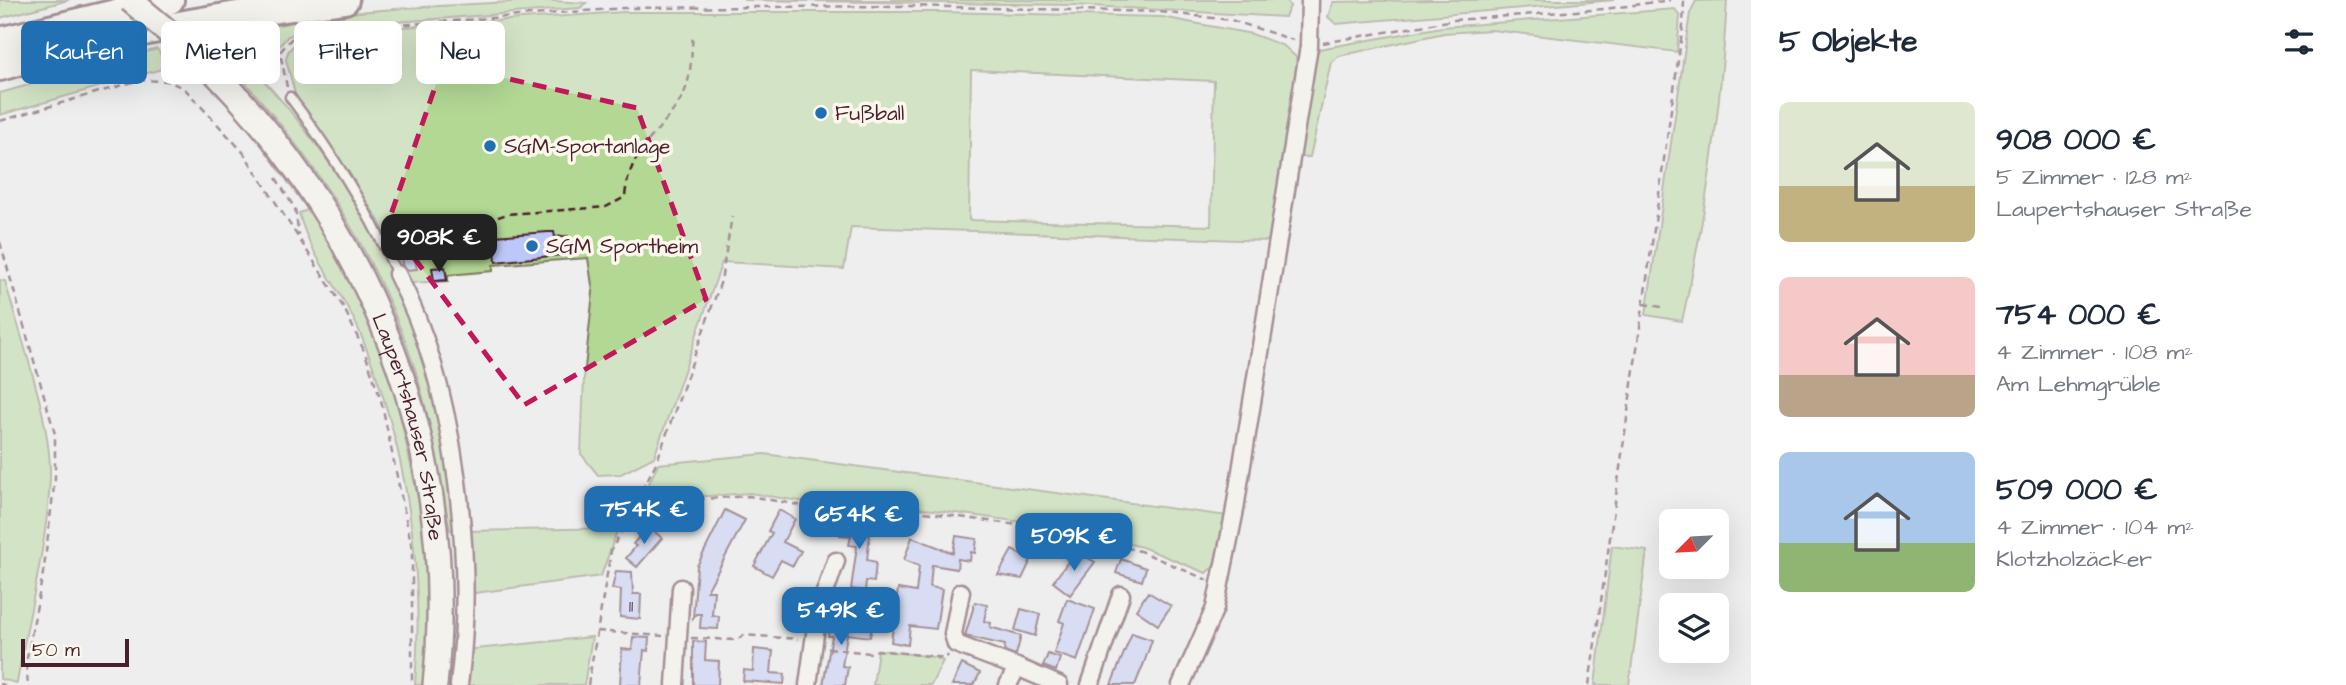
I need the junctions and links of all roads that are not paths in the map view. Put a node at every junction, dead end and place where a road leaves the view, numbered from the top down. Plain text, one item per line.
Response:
1 (130, 0) edge
2 (170, 0) edge
3 (345, 0) edge
4 (1310, 6) edge
5 (74, 21) edge
6 (21, 30) edge
7 (0, 33) edge
8 (21, 35) edge
9 (0, 41) edge
10 (0, 67) edge
11 (290, 97) road end
12 (397, 274) joint
13 (836, 561) dead end
14 (681, 588) dead end
15 (961, 592) dead end
16 (1121, 594) dead end
17 (1017, 667) junction
18 (435, 685) edge
19 (459, 685) edge
20 (675, 685) edge
21 (808, 685) edge
22 (1008, 685) edge
23 (1059, 685) edge
24 (1090, 685) edge
25 (1181, 685) edge

1 - 18 main road, Laupertshauser Straße, bridge
2 - 5 highway
3 - 10 highway
4 - 25 street
6 - 7 lane
8 - 9 highway
11 - 12 lane
12 - 19 street
13 - 21 street
14 - 20 street
15 - 17 street
16 - 24 street
17 - 22 street
17 - 23 street

